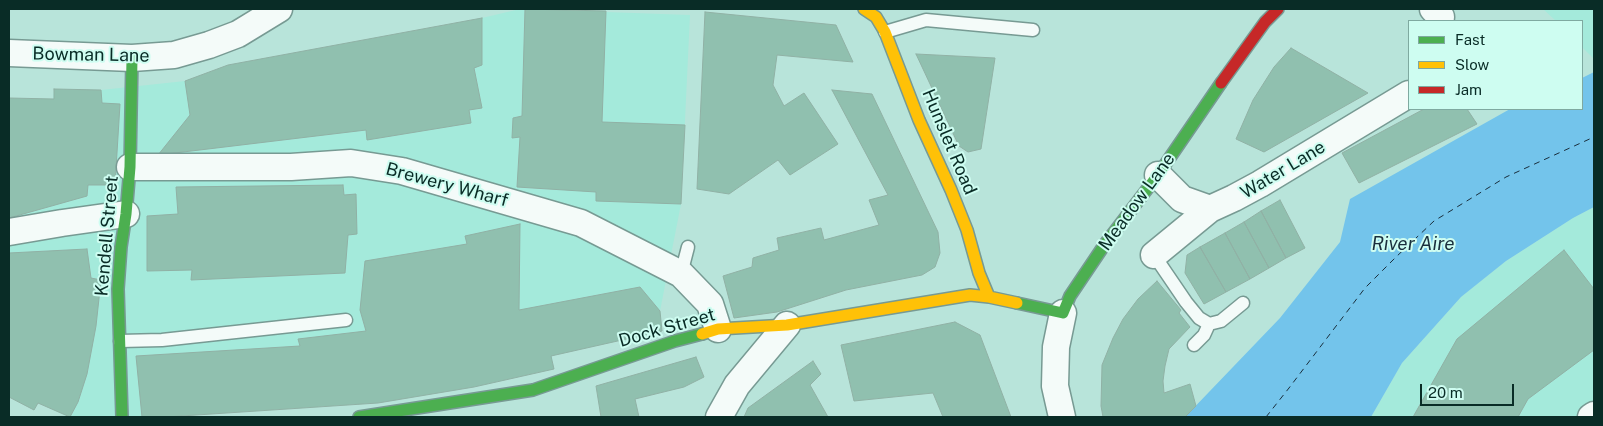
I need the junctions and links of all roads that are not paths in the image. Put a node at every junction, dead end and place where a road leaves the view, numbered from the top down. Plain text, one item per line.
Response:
1 (279, 9) edge
2 (864, 9) edge
3 (1278, 9) edge
4 (1033, 30) dead end
5 (885, 32) junction
6 (9, 53) edge
7 (132, 58) junction
8 (1408, 95) edge
9 (130, 167) junction
10 (1158, 175) junction
11 (1210, 209) junction
12 (126, 214) junction
13 (9, 232) edge
14 (688, 247) dead end
15 (1154, 255) joint
16 (680, 274) junction
17 (989, 297) junction
18 (1243, 304) dead end
19 (1064, 313) junction
20 (346, 320) dead end
21 (1209, 324) junction
22 (787, 325) junction
23 (718, 329) junction
24 (120, 341) junction
25 (1194, 345) dead end
26 (122, 417) edge
27 (359, 417) edge
28 (719, 417) edge
29 (1062, 417) edge

1 - 7 street, Bowman Lane
2 - 5 street, Hunslet Road
3 - 10 street, Meadow Lane
4 - 5 lane
5 - 17 street, Hunslet Road
6 - 7 street, Bowman Lane
7 - 9 street, Kendell Street
8 - 11 street, Water Lane
9 - 12 street, Kendell Street
9 - 16 street, Brewery Wharf
10 - 11 street
10 - 19 street, Meadow Lane
11 - 15 street, Water Lane
12 - 13 street
12 - 24 street, Kendell Street
14 - 16 lane
15 - 21 lane
16 - 23 street, Brewery Wharf
17 - 19 street, Dock Street
17 - 22 street, Dock Street
18 - 21 lane
19 - 29 street, Meadow Lane
20 - 24 lane
21 - 25 lane
22 - 23 street, Dock Street
22 - 28 street
23 - 27 street, Dock Street
24 - 26 street, Kendell Street

